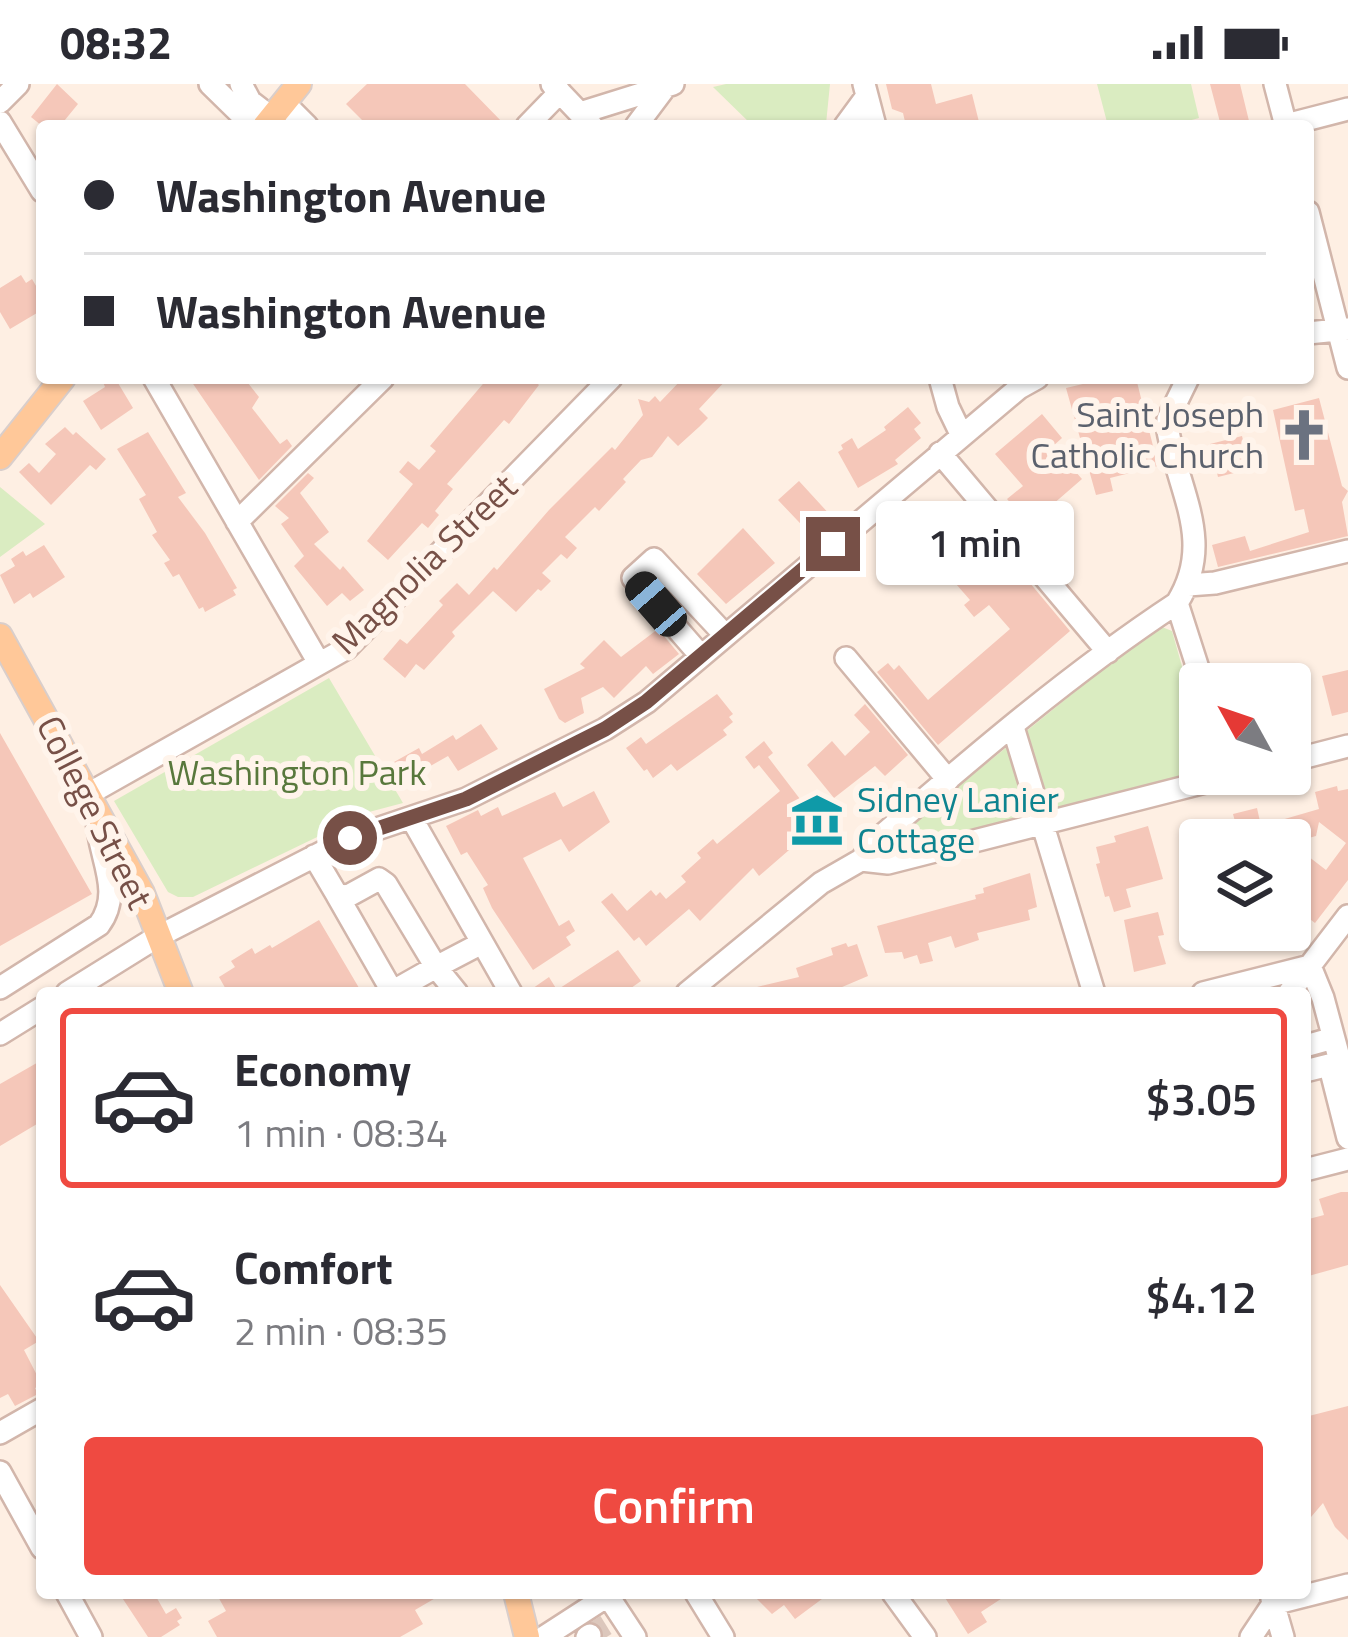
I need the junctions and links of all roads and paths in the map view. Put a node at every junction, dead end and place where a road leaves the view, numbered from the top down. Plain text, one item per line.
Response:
1 (18, 84) edge
2 (210, 84) edge
3 (241, 84) edge
4 (1275, 84) edge
5 (670, 85) edge
6 (556, 88) edge
7 (866, 90) edge
8 (0, 102) edge
9 (1348, 109) edge
10 (275, 111) edge
11 (532, 120) edge
12 (583, 120) edge
13 (586, 120) edge
14 (641, 120) edge
15 (848, 120) edge
16 (874, 120) edge
17 (1283, 120) edge
18 (1307, 120) edge
19 (0, 122) edge
20 (36, 181) edge
21 (1314, 232) edge
22 (1343, 330) edge
23 (1348, 368) edge
24 (58, 384) edge
25 (157, 384) edge
26 (377, 384) edge
27 (605, 384) edge
28 (942, 384) edge
29 (1026, 384) edge
30 (1185, 384) edge
31 (962, 436) junction
32 (940, 454) junction
33 (0, 458) edge
34 (237, 522) junction
35 (1348, 550) edge
36 (1182, 594) junction
37 (0, 635) edge
38 (725, 635) junction
39 (1108, 652) junction
40 (700, 656) junction
41 (846, 658) dead end
42 (319, 663) junction
43 (1198, 663) edge
44 (1013, 727) junction
45 (1348, 746) edge
46 (1311, 756) edge
47 (948, 780) junction
48 (1179, 789) edge
49 (94, 800) junction
50 (412, 819) junction
51 (1045, 825) junction
52 (314, 856) junction
53 (861, 860) junction
54 (337, 895) junction
55 (1348, 916) edge
56 (157, 938) junction
57 (480, 944) junction
58 (1310, 966) junction
59 (436, 967) junction
60 (77, 987) edge
61 (179, 987) edge
62 (388, 987) edge
63 (400, 987) edge
64 (452, 987) edge
65 (508, 987) edge
66 (694, 987) edge
67 (1092, 987) edge
68 (1227, 987) edge
69 (1300, 987) edge
70 (0, 988) edge
71 (1311, 1004) edge
72 (36, 1012) edge
73 (0, 1034) edge
74 (1314, 1044) edge
75 (1329, 1065) junction
76 (1311, 1070) edge
77 (1348, 1091) edge
78 (1348, 1138) edge
79 (1348, 1159) edge
80 (1311, 1168) edge
81 (36, 1412) edge
82 (0, 1433) edge
83 (4, 1487) edge
84 (36, 1538) edge
85 (1348, 1585) edge
86 (1311, 1592) edge
87 (70, 1599) edge
88 (518, 1599) edge
89 (700, 1599) edge
90 (897, 1599) edge
91 (1272, 1599) edge
92 (611, 1622) edge
93 (556, 1634) edge
94 (1248, 1636) edge
95 (91, 1637) edge
96 (527, 1637) edge
97 (723, 1637) edge
98 (925, 1637) edge
99 (1283, 1637) edge

1 - 8 street
2 - 10 street
3 - 10 street
4 - 17 street
5 - 13 street
5 - 14 street
6 - 11 street
6 - 12 street
7 - 15 street
7 - 16 street
9 - 18 street
19 - 20 street
21 - 22 street
22 - 23 street
24 - 33 main road
25 - 34 street
26 - 34 street
27 - 42 street, Magnolia Street
28 - 31 street
29 - 31 street
30 - 36 street
31 - 32 street
32 - 38 street
32 - 39 street
34 - 42 street
35 - 36 street
36 - 39 street
36 - 43 street
37 - 49 main road, College Street
38 - 40 street
38 - 40 street
39 - 44 street
40 - 50 street
41 - 47 street
42 - 49 street, Magnolia Street
44 - 47 street
44 - 51 street
45 - 46 street
47 - 53 street
48 - 51 street
49 - 56 main road, College Street
49 - 70 street
50 - 52 street
50 - 57 street
51 - 53 street
51 - 67 street
52 - 54 street
52 - 56 street
53 - 66 street
54 - 59 street
54 - 62 street
55 - 58 street
56 - 60 street
56 - 61 main road, College Street
57 - 59 street
57 - 65 street
58 - 68 street
58 - 69 street
58 - 77 street
59 - 63 street
59 - 64 street
71 - 74 street
72 - 73 street
74 - 75 street
75 - 76 street
75 - 78 street
79 - 80 street
81 - 82 street
83 - 84 street
85 - 86 street
87 - 95 street
88 - 96 main road
89 - 97 street
90 - 98 street
91 - 94 street
91 - 99 street
92 - 93 street

